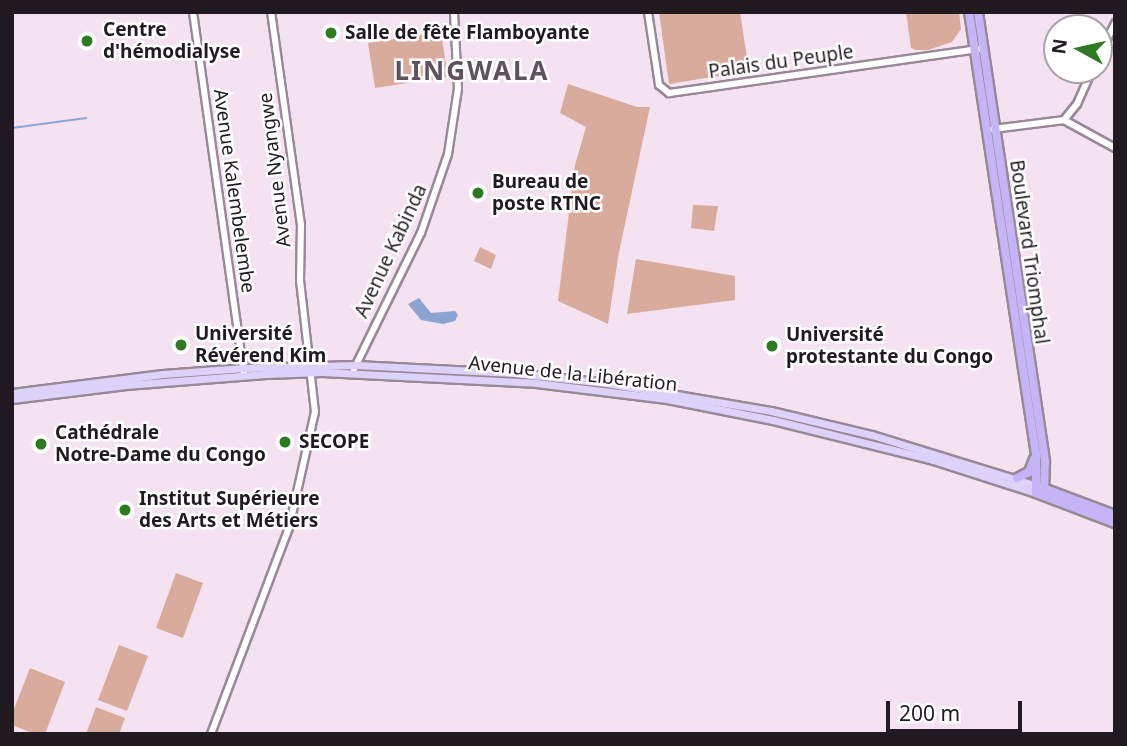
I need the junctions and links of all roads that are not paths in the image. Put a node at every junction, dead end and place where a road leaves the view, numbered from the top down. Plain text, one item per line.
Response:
1 (193, 12) edge
2 (271, 12) edge
3 (454, 12) edge
4 (648, 12) edge
5 (969, 12) edge
6 (978, 12) edge
7 (979, 49) junction
8 (1086, 84) edge
9 (1064, 120) junction
10 (991, 129) junction
11 (1115, 148) edge
12 (356, 365) junction
13 (312, 369) junction
14 (244, 371) junction
15 (352, 374) junction
16 (12, 393) edge
17 (12, 399) edge
18 (1036, 453) junction
19 (1045, 462) junction
20 (1017, 478) junction
21 (1041, 491) junction
22 (1059, 493) junction
23 (1115, 515) edge
24 (1115, 523) edge
25 (211, 734) edge

1 - 14 street, Avenue Kalembelembe
2 - 13 street, Avenue Nyangwe
3 - 12 street, Avenue Kabinda
4 - 7 street, Palais du Peuple
5 - 7 highway, Boulevard Triomphal
6 - 7 highway, Boulevard Triomphal
7 - 10 highway, Boulevard Triomphal
8 - 9 street
9 - 10 street
9 - 11 street
10 - 18 highway, Boulevard Triomphal
10 - 19 highway, Boulevard Triomphal
12 - 13 main road, Avenue de la Libération
12 - 15 street, Avenue Kabinda
12 - 20 main road, Avenue de la Libération
13 - 14 main road, Avenue de la Libération
13 - 15 main road, Avenue de la Libération
13 - 25 street, Avenue Nyangwe
14 - 16 main road, Avenue de la Libération
14 - 17 main road, Avenue de la Libération
15 - 21 main road, Avenue de la Libération
18 - 20 highway
18 - 21 highway, Boulevard Triomphal
19 - 21 highway, Boulevard Triomphal
19 - 22 highway
20 - 21 main road, Avenue de la Libération
21 - 22 highway, Avenue de la Libération
21 - 24 highway, Avenue de la Libération
22 - 23 highway, Avenue de la Libération

